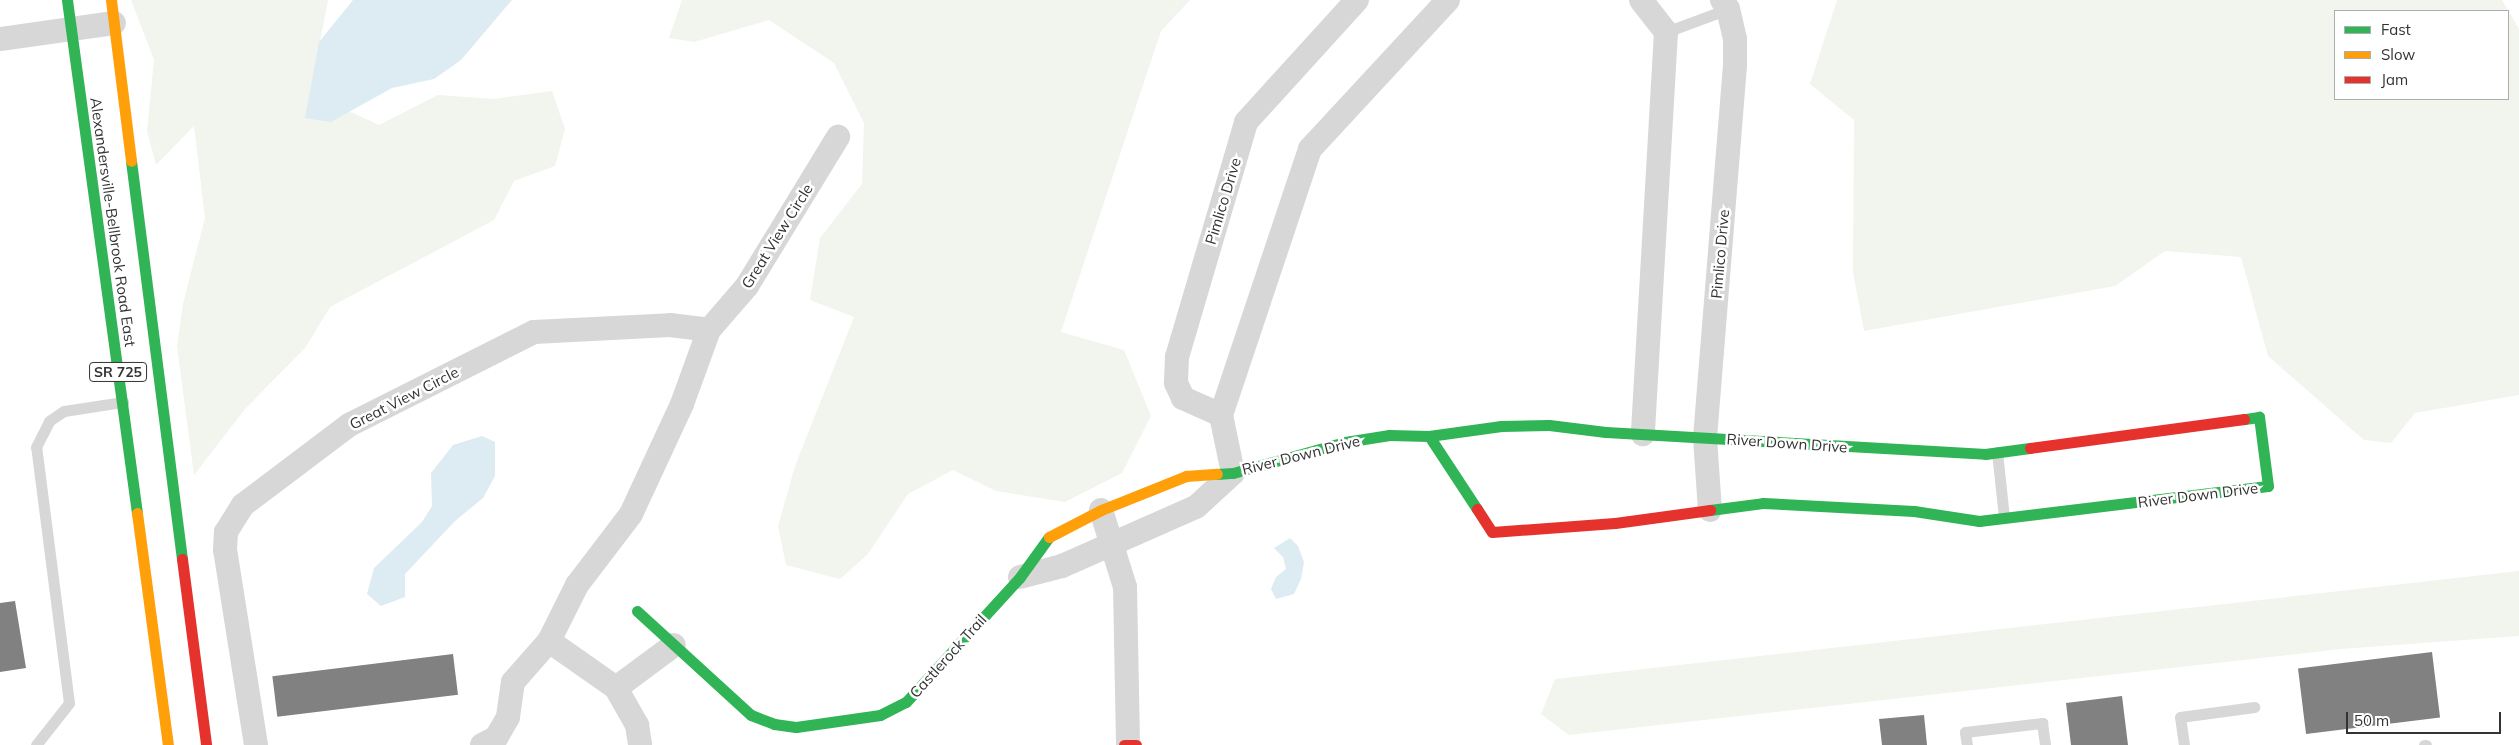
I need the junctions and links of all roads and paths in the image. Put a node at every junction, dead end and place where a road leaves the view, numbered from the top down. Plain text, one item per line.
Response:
1 (67, 0) edge
2 (1357, 0) edge
3 (1448, 0) edge
4 (1641, 0) edge
5 (1725, 5) edge
6 (113, 12) edge
7 (71, 31) junction
8 (1666, 32) junction
9 (0, 39) edge
10 (838, 137) dead end
11 (710, 330) junction
12 (163, 397) junction
13 (123, 402) junction
14 (1221, 415) junction
15 (1643, 434) junction
16 (1429, 436) junction
17 (1704, 438) junction
18 (1997, 452) junction
19 (1233, 473) junction
20 (1101, 510) junction
21 (1710, 510) junction
22 (2004, 518) junction
23 (1112, 543) junction
24 (1020, 577) junction
25 (637, 611) dead end
26 (549, 641) junction
27 (674, 645) junction
28 (616, 688) junction
29 (2254, 707) dead end
30 (36, 745) edge
31 (168, 745) edge
32 (206, 745) edge
33 (256, 745) edge
34 (482, 745) edge
35 (640, 745) edge
36 (1124, 745) edge
37 (1128, 745) edge
38 (1136, 745) edge
39 (1966, 745) edge
40 (2045, 745) edge
41 (2184, 745) edge

1 - 7 street, Alexandersville-Bellbrook Road East / SR 725
2 - 14 street, Pimlico Drive
3 - 14 street
4 - 8 street
5 - 8 lane
5 - 17 street, Pimlico Drive
6 - 7 street
6 - 12 street, Alexandersville-Bellbrook Road East / SR 725
7 - 9 street
7 - 13 street, Alexandersville-Bellbrook Road East / SR 725
8 - 15 street
10 - 11 street, Great View Circle
11 - 26 street, Great View Circle
11 - 33 street, Great View Circle
12 - 13 street
12 - 32 street, Alexandersville-Bellbrook Road East / SR 725
13 - 30 lane
13 - 31 street, Alexandersville-Bellbrook Road East / SR 725
14 - 19 street
15 - 16 street, River Down Drive
15 - 17 street, River Down Drive
16 - 19 street, River Down Drive
16 - 21 street, River Down Drive
17 - 18 street, River Down Drive
17 - 21 street, Pimlico Drive
18 - 22 lane
18 - 22 street, River Down Drive
19 - 20 street, River Down Drive
19 - 23 street, River Down Drive
20 - 23 street
20 - 24 street, Castlerock Trail
21 - 22 street, River Down Drive
23 - 24 street
23 - 37 street
24 - 27 street, Castlerock Trail
25 - 27 street, Castlerock Trail
26 - 28 street
26 - 34 street, Great View Circle
27 - 28 street
28 - 35 street
29 - 41 lane
36 - 37 street
37 - 38 street
39 - 40 lane

